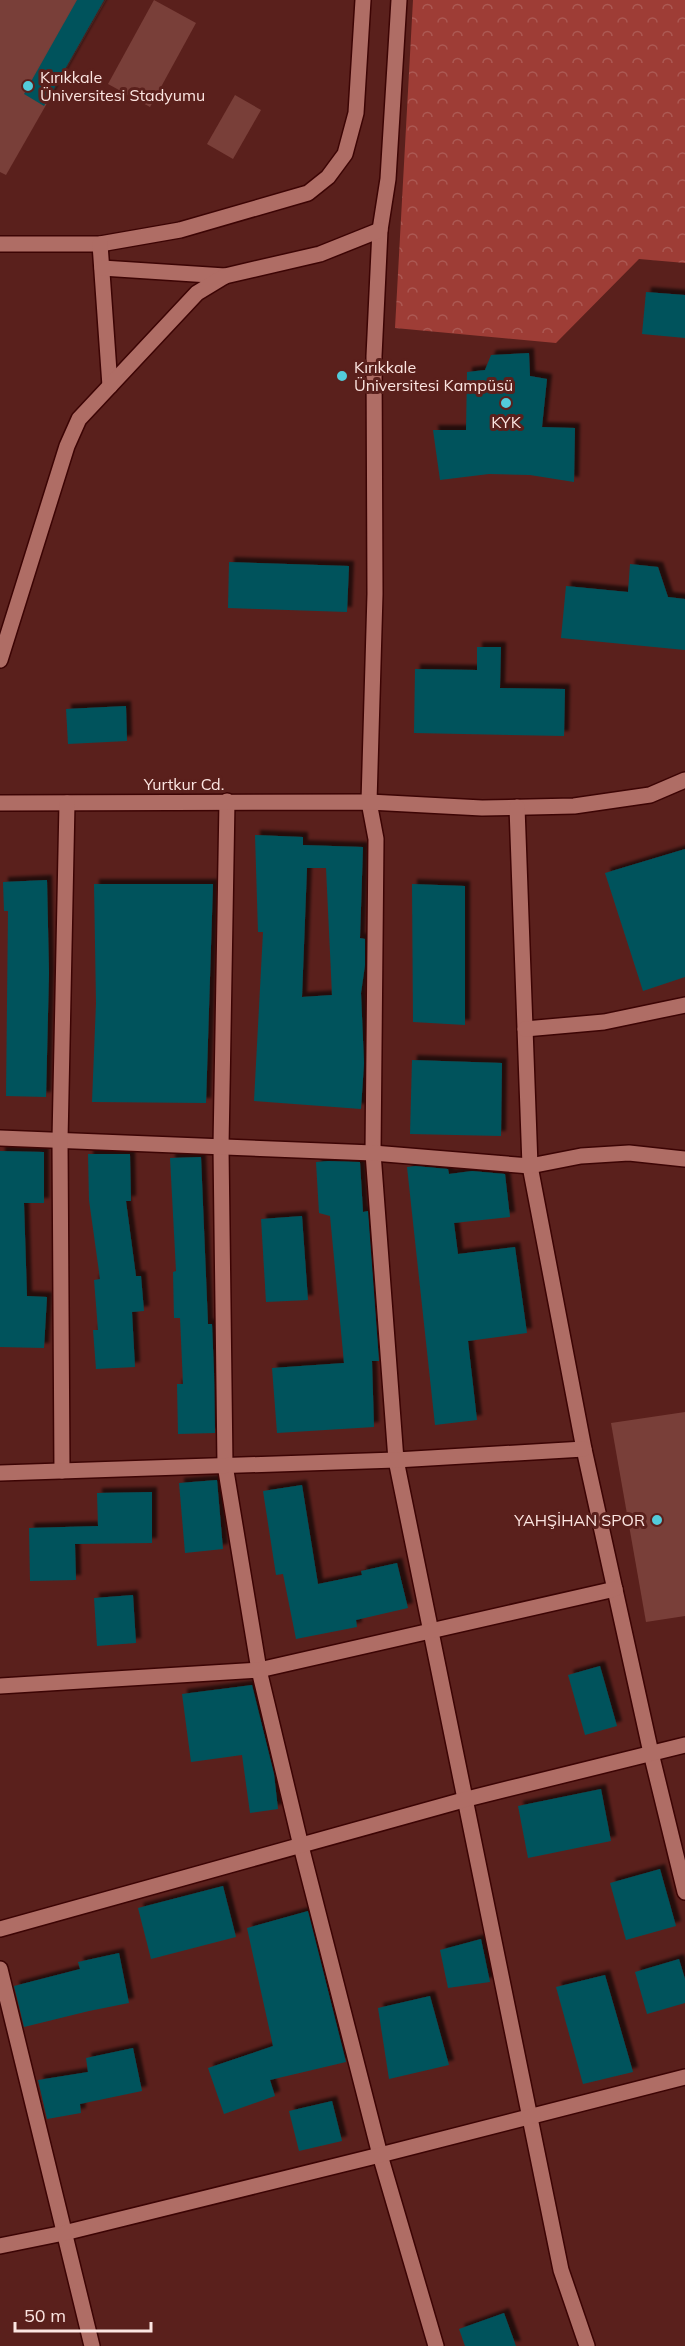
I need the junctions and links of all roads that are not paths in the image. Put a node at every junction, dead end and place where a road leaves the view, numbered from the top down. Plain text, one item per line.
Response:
1 (363, 0) edge
2 (399, 0) edge
3 (380, 230) junction
4 (0, 244) edge
5 (100, 244) junction
6 (102, 268) junction
7 (225, 276) junction
8 (110, 386) junction
9 (0, 660) edge
10 (685, 780) edge
11 (227, 801) junction
12 (369, 802) junction
13 (0, 803) edge
14 (67, 803) junction
15 (517, 807) junction
16 (685, 1005) edge
17 (525, 1029) junction
18 (0, 1138) edge
19 (60, 1140) junction
20 (221, 1147) junction
21 (373, 1153) junction
22 (685, 1160) edge
23 (530, 1166) junction
24 (584, 1449) junction
25 (396, 1460) junction
26 (225, 1465) junction
27 (62, 1471) junction
28 (0, 1473) edge
29 (615, 1589) junction
30 (430, 1631) junction
31 (259, 1670) junction
32 (0, 1686) edge
33 (685, 1745) edge
34 (651, 1753) junction
35 (467, 1800) junction
36 (301, 1846) junction
37 (685, 1892) edge
38 (0, 1929) edge
39 (0, 1969) edge
40 (685, 2077) edge
41 (531, 2117) junction
42 (381, 2156) junction
43 (64, 2233) junction
44 (0, 2246) edge
45 (92, 2346) edge
46 (436, 2346) edge
47 (587, 2346) edge

1 - 5 street
2 - 3 street
3 - 7 street
3 - 12 street
4 - 5 street
5 - 6 street
6 - 7 street
6 - 8 street
7 - 8 street
8 - 9 street
10 - 15 street, Yurtkur Cd.
11 - 12 street, Yurtkur Cd.
11 - 14 street, Yurtkur Cd.
11 - 20 street
12 - 15 street, Yurtkur Cd.
12 - 21 street
13 - 14 street, Yurtkur Cd.
14 - 19 street
15 - 17 street
16 - 17 street
17 - 23 street
18 - 19 street
19 - 20 street
19 - 27 street
20 - 21 street
20 - 26 street
21 - 23 street
21 - 25 street
22 - 23 street
23 - 24 street
24 - 25 street
24 - 29 street
25 - 26 street
25 - 30 street
26 - 27 street
26 - 31 street
27 - 28 street
29 - 30 street
29 - 34 street
30 - 31 street
30 - 35 street
31 - 32 street
31 - 36 street
33 - 34 street
34 - 35 street
34 - 37 street
35 - 36 street
35 - 41 street
36 - 38 street
36 - 42 street
39 - 43 street
40 - 41 street
41 - 42 street
41 - 47 street
42 - 43 street
42 - 46 street
43 - 44 street
43 - 45 street

